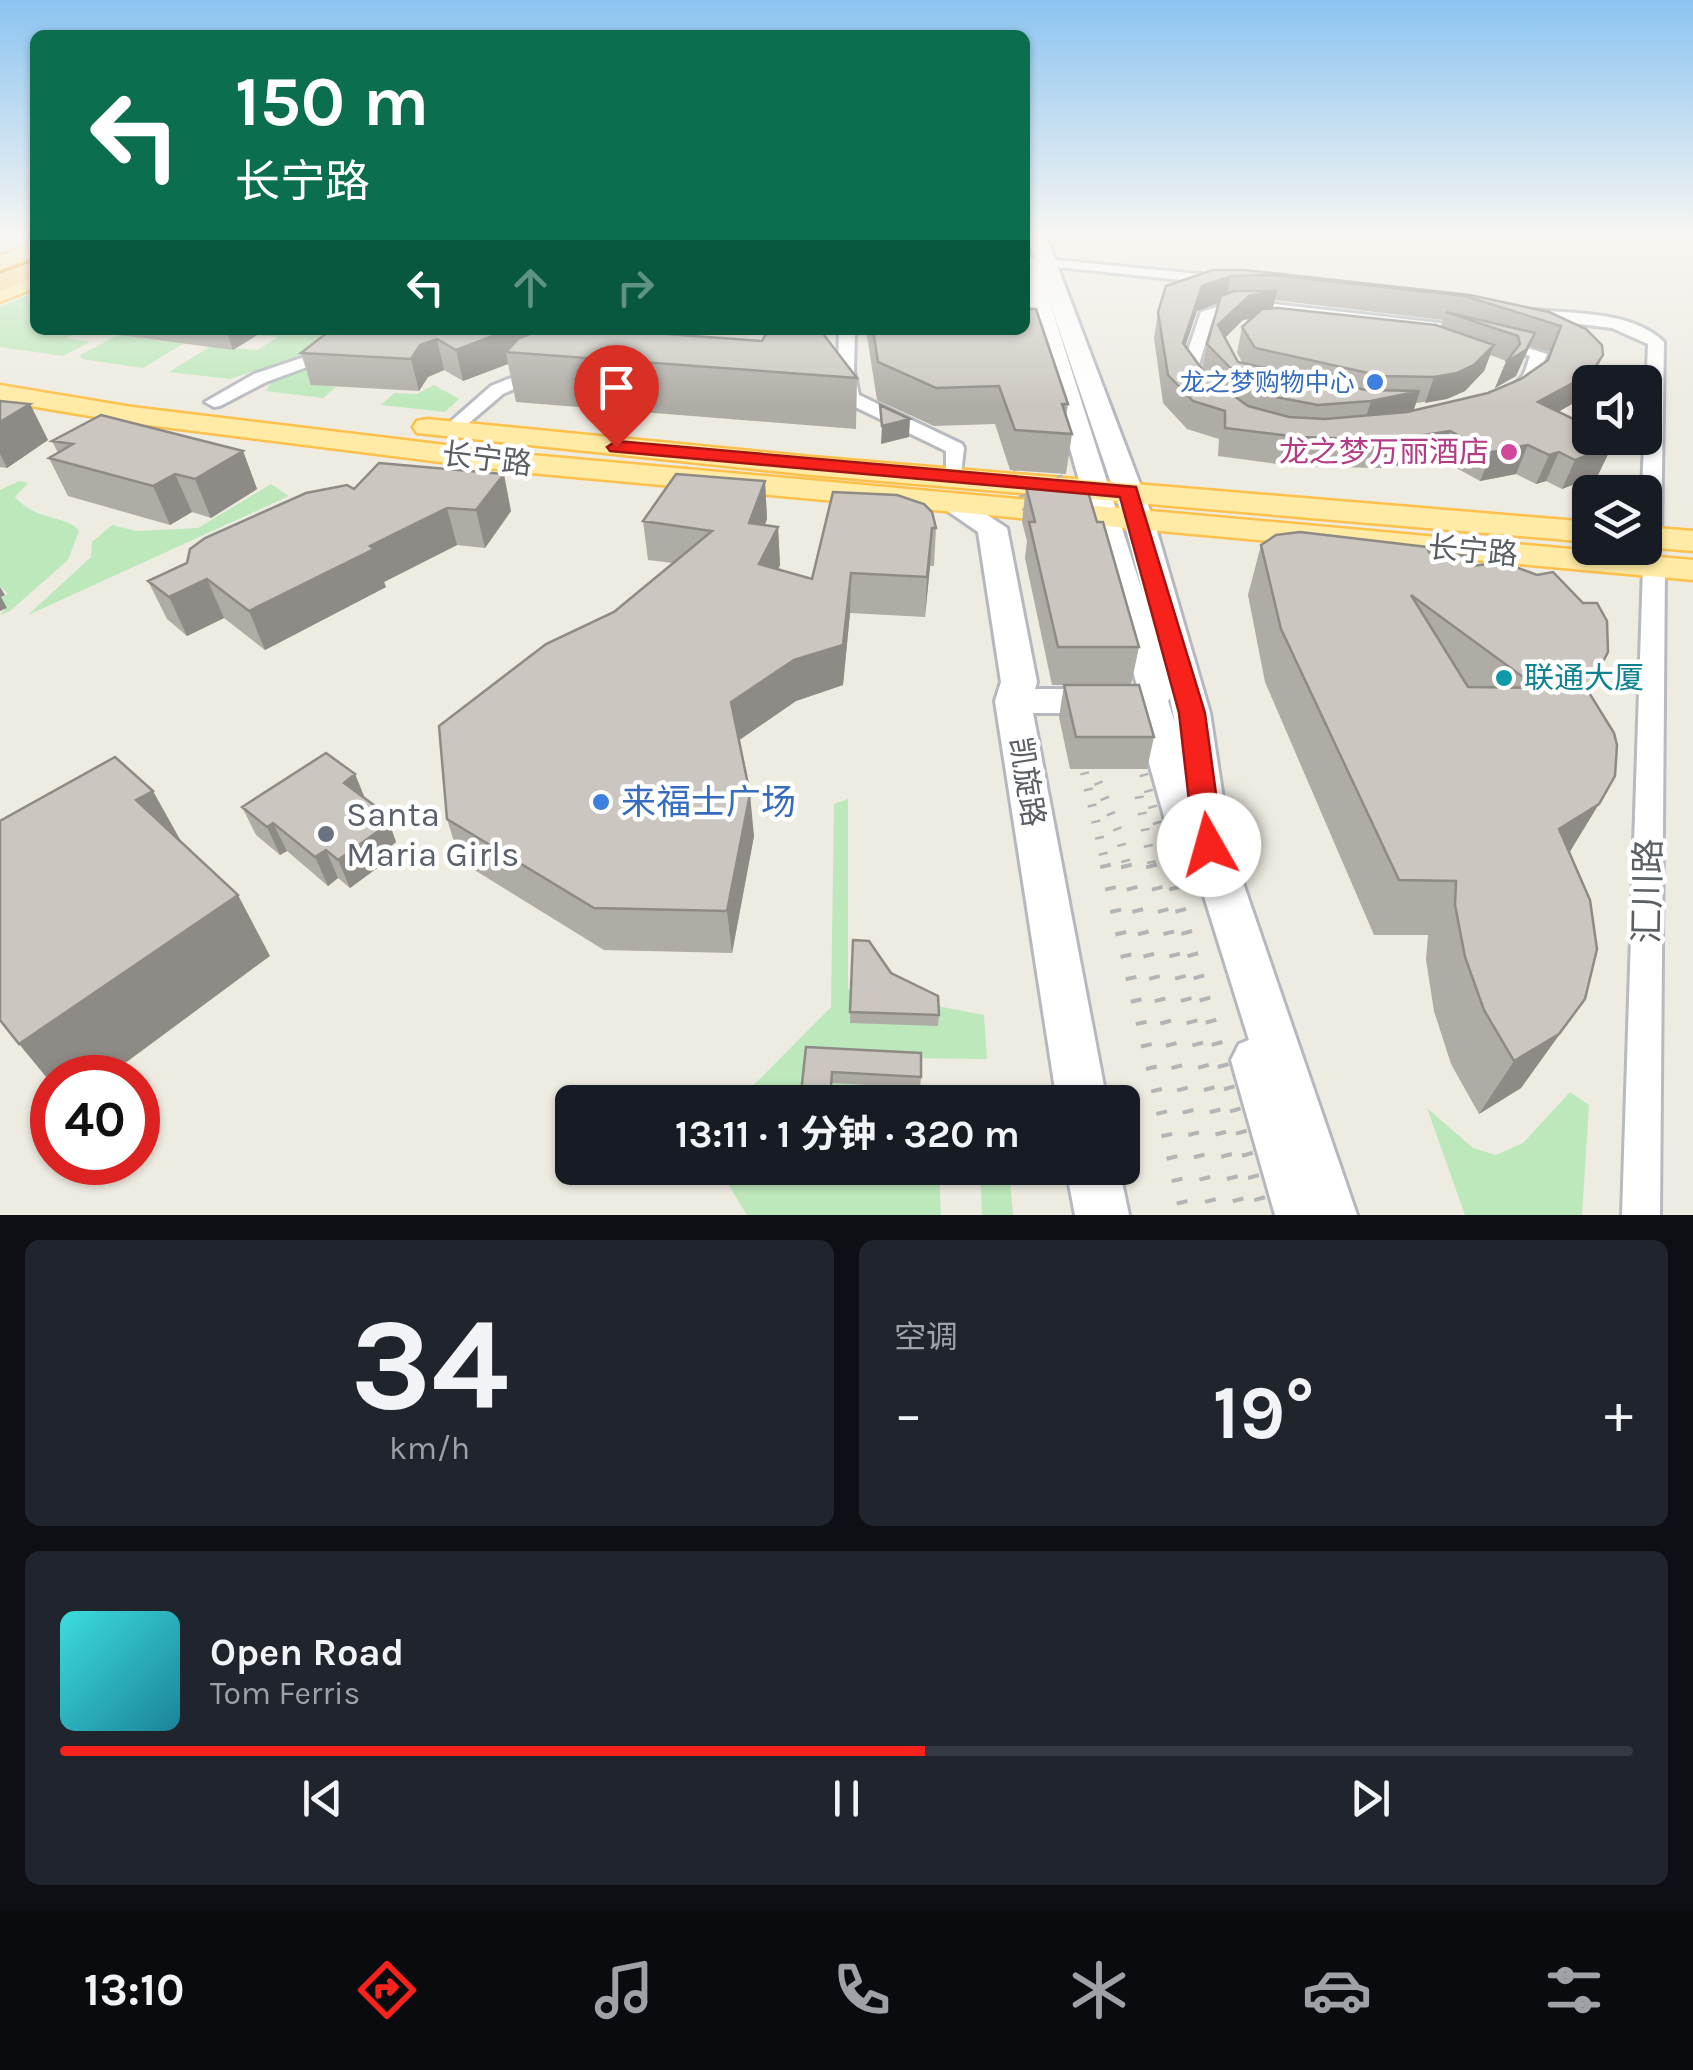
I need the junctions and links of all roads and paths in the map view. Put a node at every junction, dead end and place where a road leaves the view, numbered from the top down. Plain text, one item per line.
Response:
1 (1050, 293) edge
2 (1050, 293) edge
3 (1266, 307) junction
4 (1517, 313) edge
5 (1282, 325) junction
6 (1251, 326) edge
7 (846, 335) edge
8 (1444, 340) junction
9 (352, 346) edge
10 (549, 368) edge
11 (0, 369) edge
12 (1483, 389) dead end
13 (0, 393) edge
14 (214, 402) junction
15 (1404, 412) edge
16 (450, 430) junction
17 (1652, 475) edge
18 (953, 491) junction
19 (1116, 505) junction
20 (1572, 531) edge
21 (1572, 541) edge
22 (1693, 541) edge
23 (1662, 545) edge
24 (1662, 553) edge
25 (1650, 565) edge
26 (1693, 570) edge
27 (1013, 701) junction
28 (1150, 701) junction
29 (1079, 1085) edge
30 (1096, 1185) edge
31 (1102, 1215) edge
32 (1302, 1215) edge
33 (1330, 1215) edge
34 (1641, 1215) edge

1 - 19 street
2 - 19 street
3 - 5 street
3 - 8 street
3 - 8 street
4 - 17 street, 汇川路
5 - 6 street
5 - 8 street
7 - 18 street
9 - 14 street
10 - 16 street
11 - 14 main road, 长宁路
12 - 15 street
13 - 18 main road, 长宁路
14 - 16 main road, 长宁路
16 - 18 main road, 长宁路
18 - 19 main road, 长宁路
18 - 27 street
19 - 20 main road, 长宁路
19 - 21 main road, 长宁路
19 - 28 street
19 - 33 street
22 - 23 main road, 长宁路
24 - 26 main road, 长宁路
25 - 34 street, 汇川路
27 - 28 street, 凯旋路
27 - 29 street, 凯旋路
28 - 32 street
30 - 31 street

